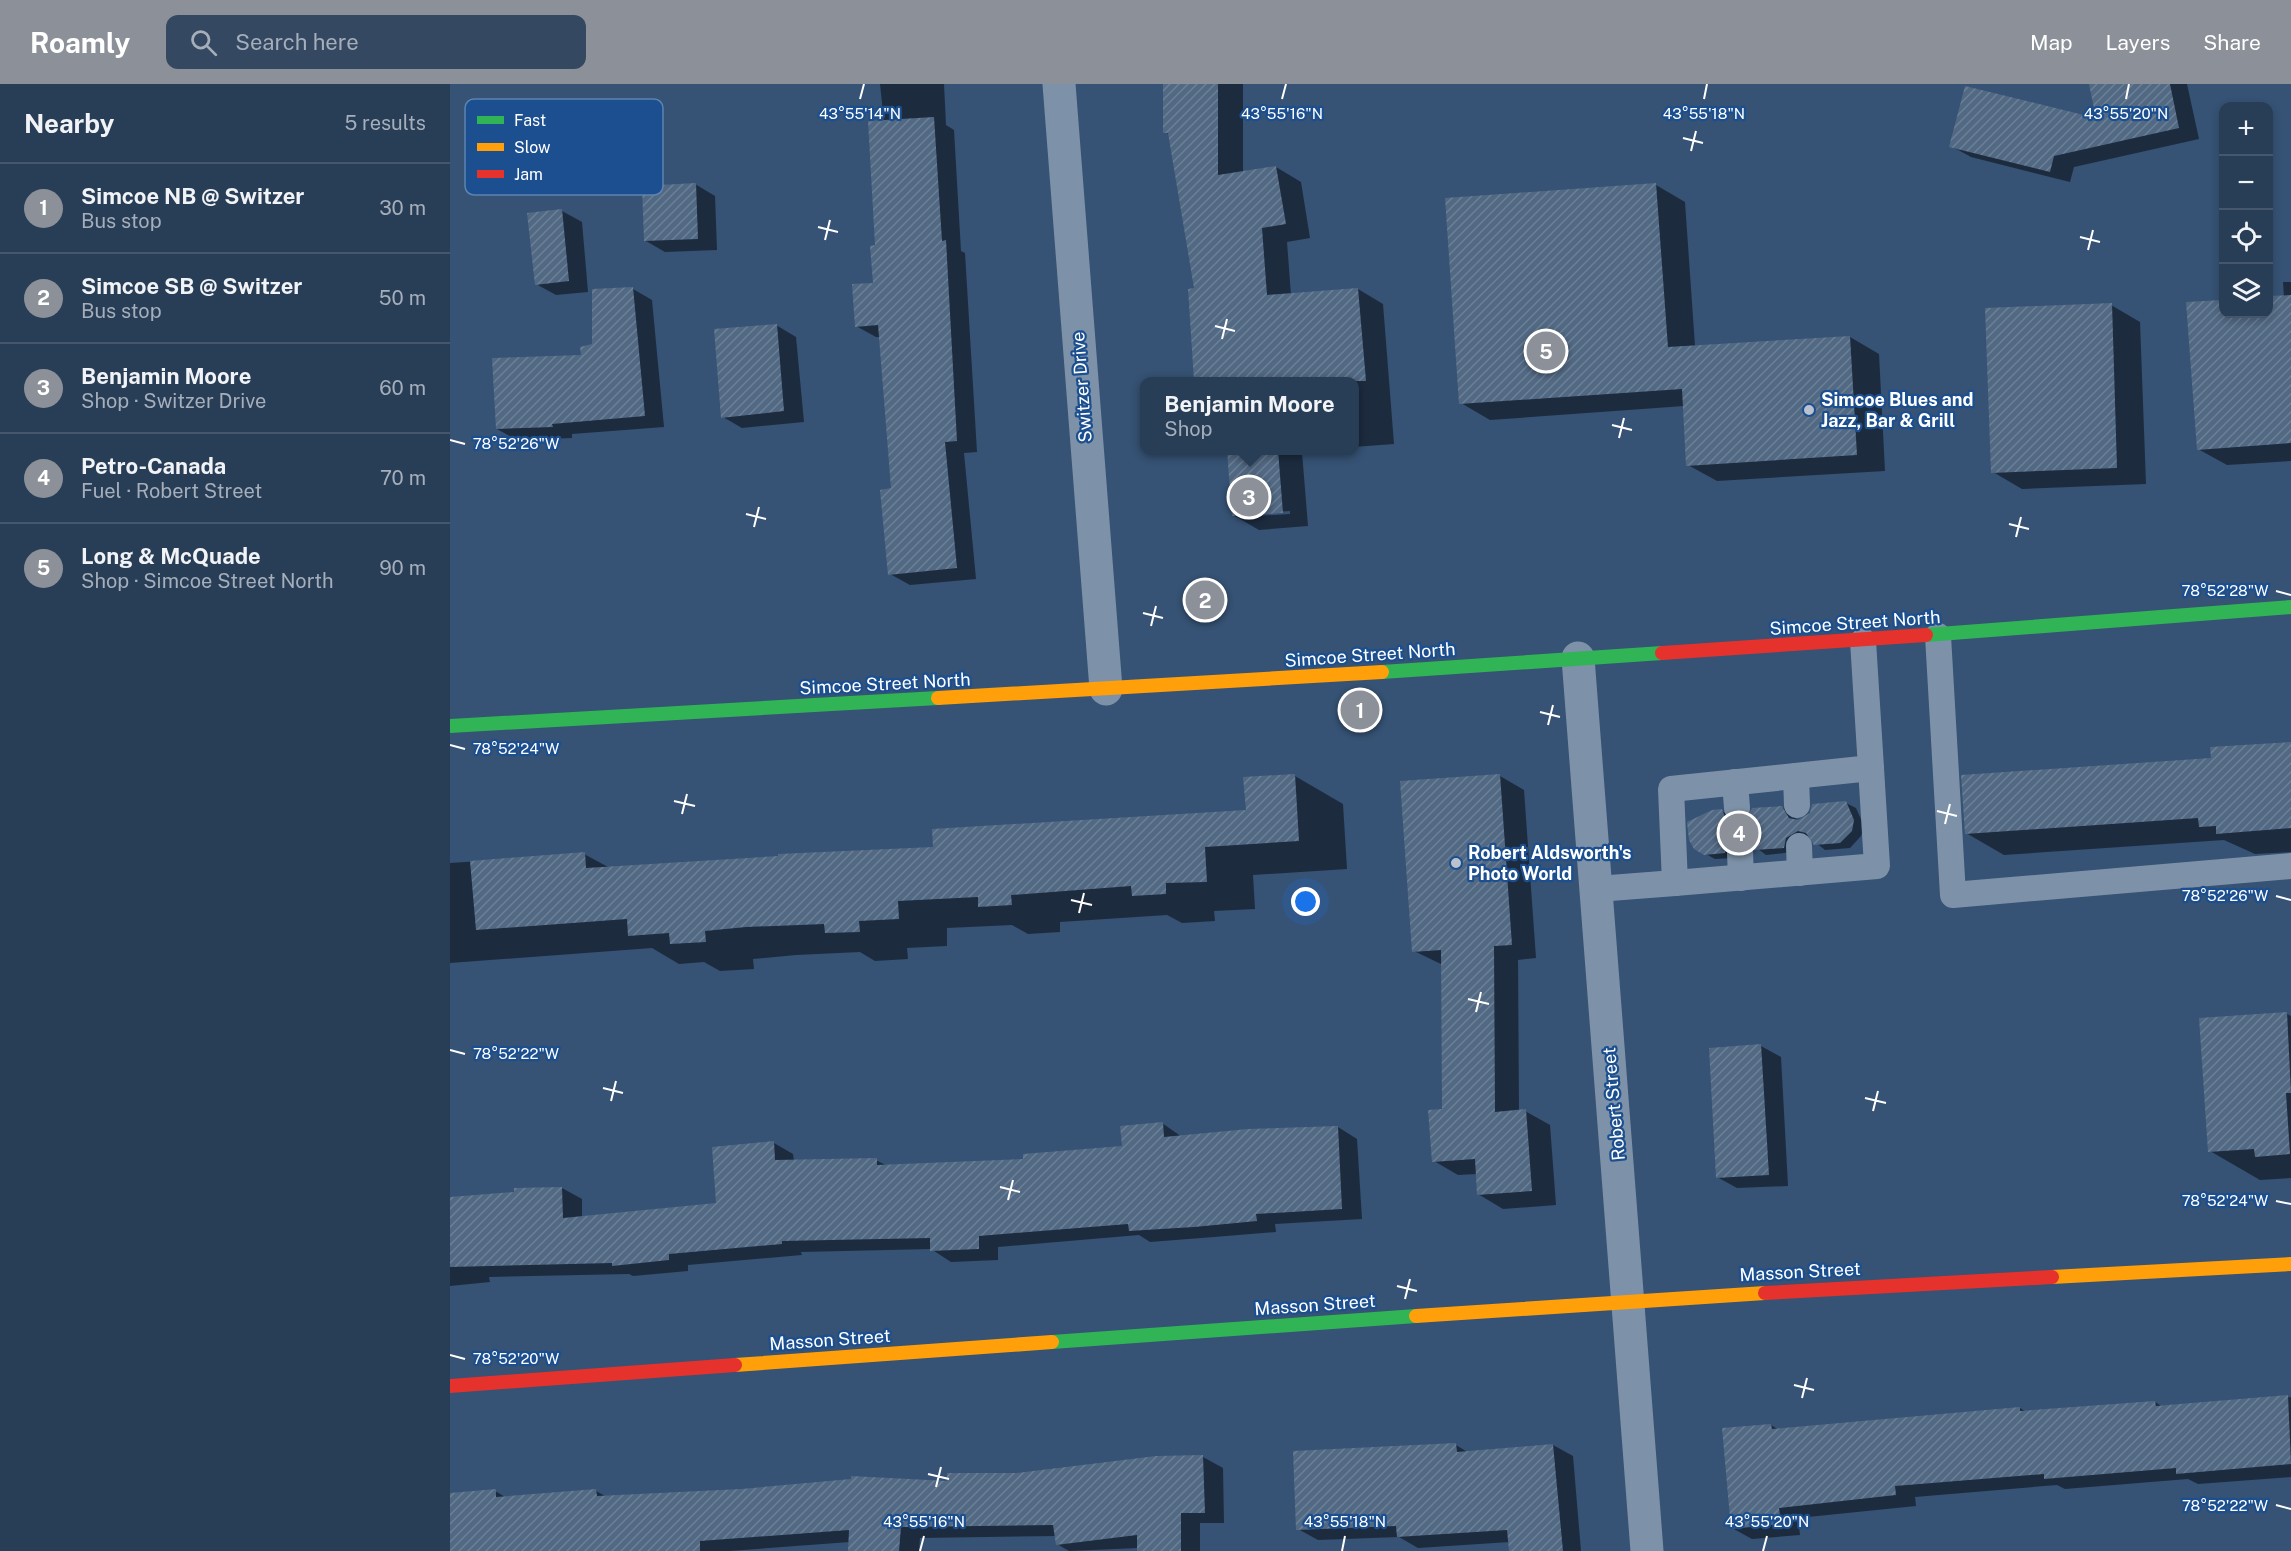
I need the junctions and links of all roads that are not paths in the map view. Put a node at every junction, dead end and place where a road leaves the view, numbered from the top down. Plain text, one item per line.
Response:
1 (1059, 84) edge
2 (2291, 607) edge
3 (1938, 636) junction
4 (1863, 641) junction
5 (1578, 658) junction
6 (1106, 689) junction
7 (450, 726) edge
8 (1871, 768) junction
9 (1796, 776) junction
10 (1735, 782) junction
11 (1797, 805) dead end
12 (1737, 808) dead end
13 (1798, 846) dead end
14 (1740, 852) dead end
15 (2291, 866) edge
16 (1800, 873) junction
17 (1741, 878) junction
18 (1675, 884) junction
19 (1597, 889) junction
20 (2291, 1264) edge
21 (1629, 1300) junction
22 (450, 1386) edge
23 (1647, 1551) edge

1 - 6 street, Switzer Drive
2 - 3 main road, Simcoe Street North
3 - 4 main road, Simcoe Street North
3 - 15 lane
4 - 5 main road, Simcoe Street North
4 - 8 lane
5 - 6 main road, Simcoe Street North
5 - 19 street, Robert Street
6 - 7 main road, Simcoe Street North
8 - 9 lane
8 - 16 lane
9 - 10 lane
9 - 11 lane
10 - 12 lane
10 - 18 lane
13 - 16 lane
14 - 17 lane
16 - 17 lane
17 - 18 lane
18 - 19 lane
19 - 21 street, Robert Street
20 - 21 main road, Masson Street
21 - 22 main road, Masson Street
21 - 23 street, Robert Street

